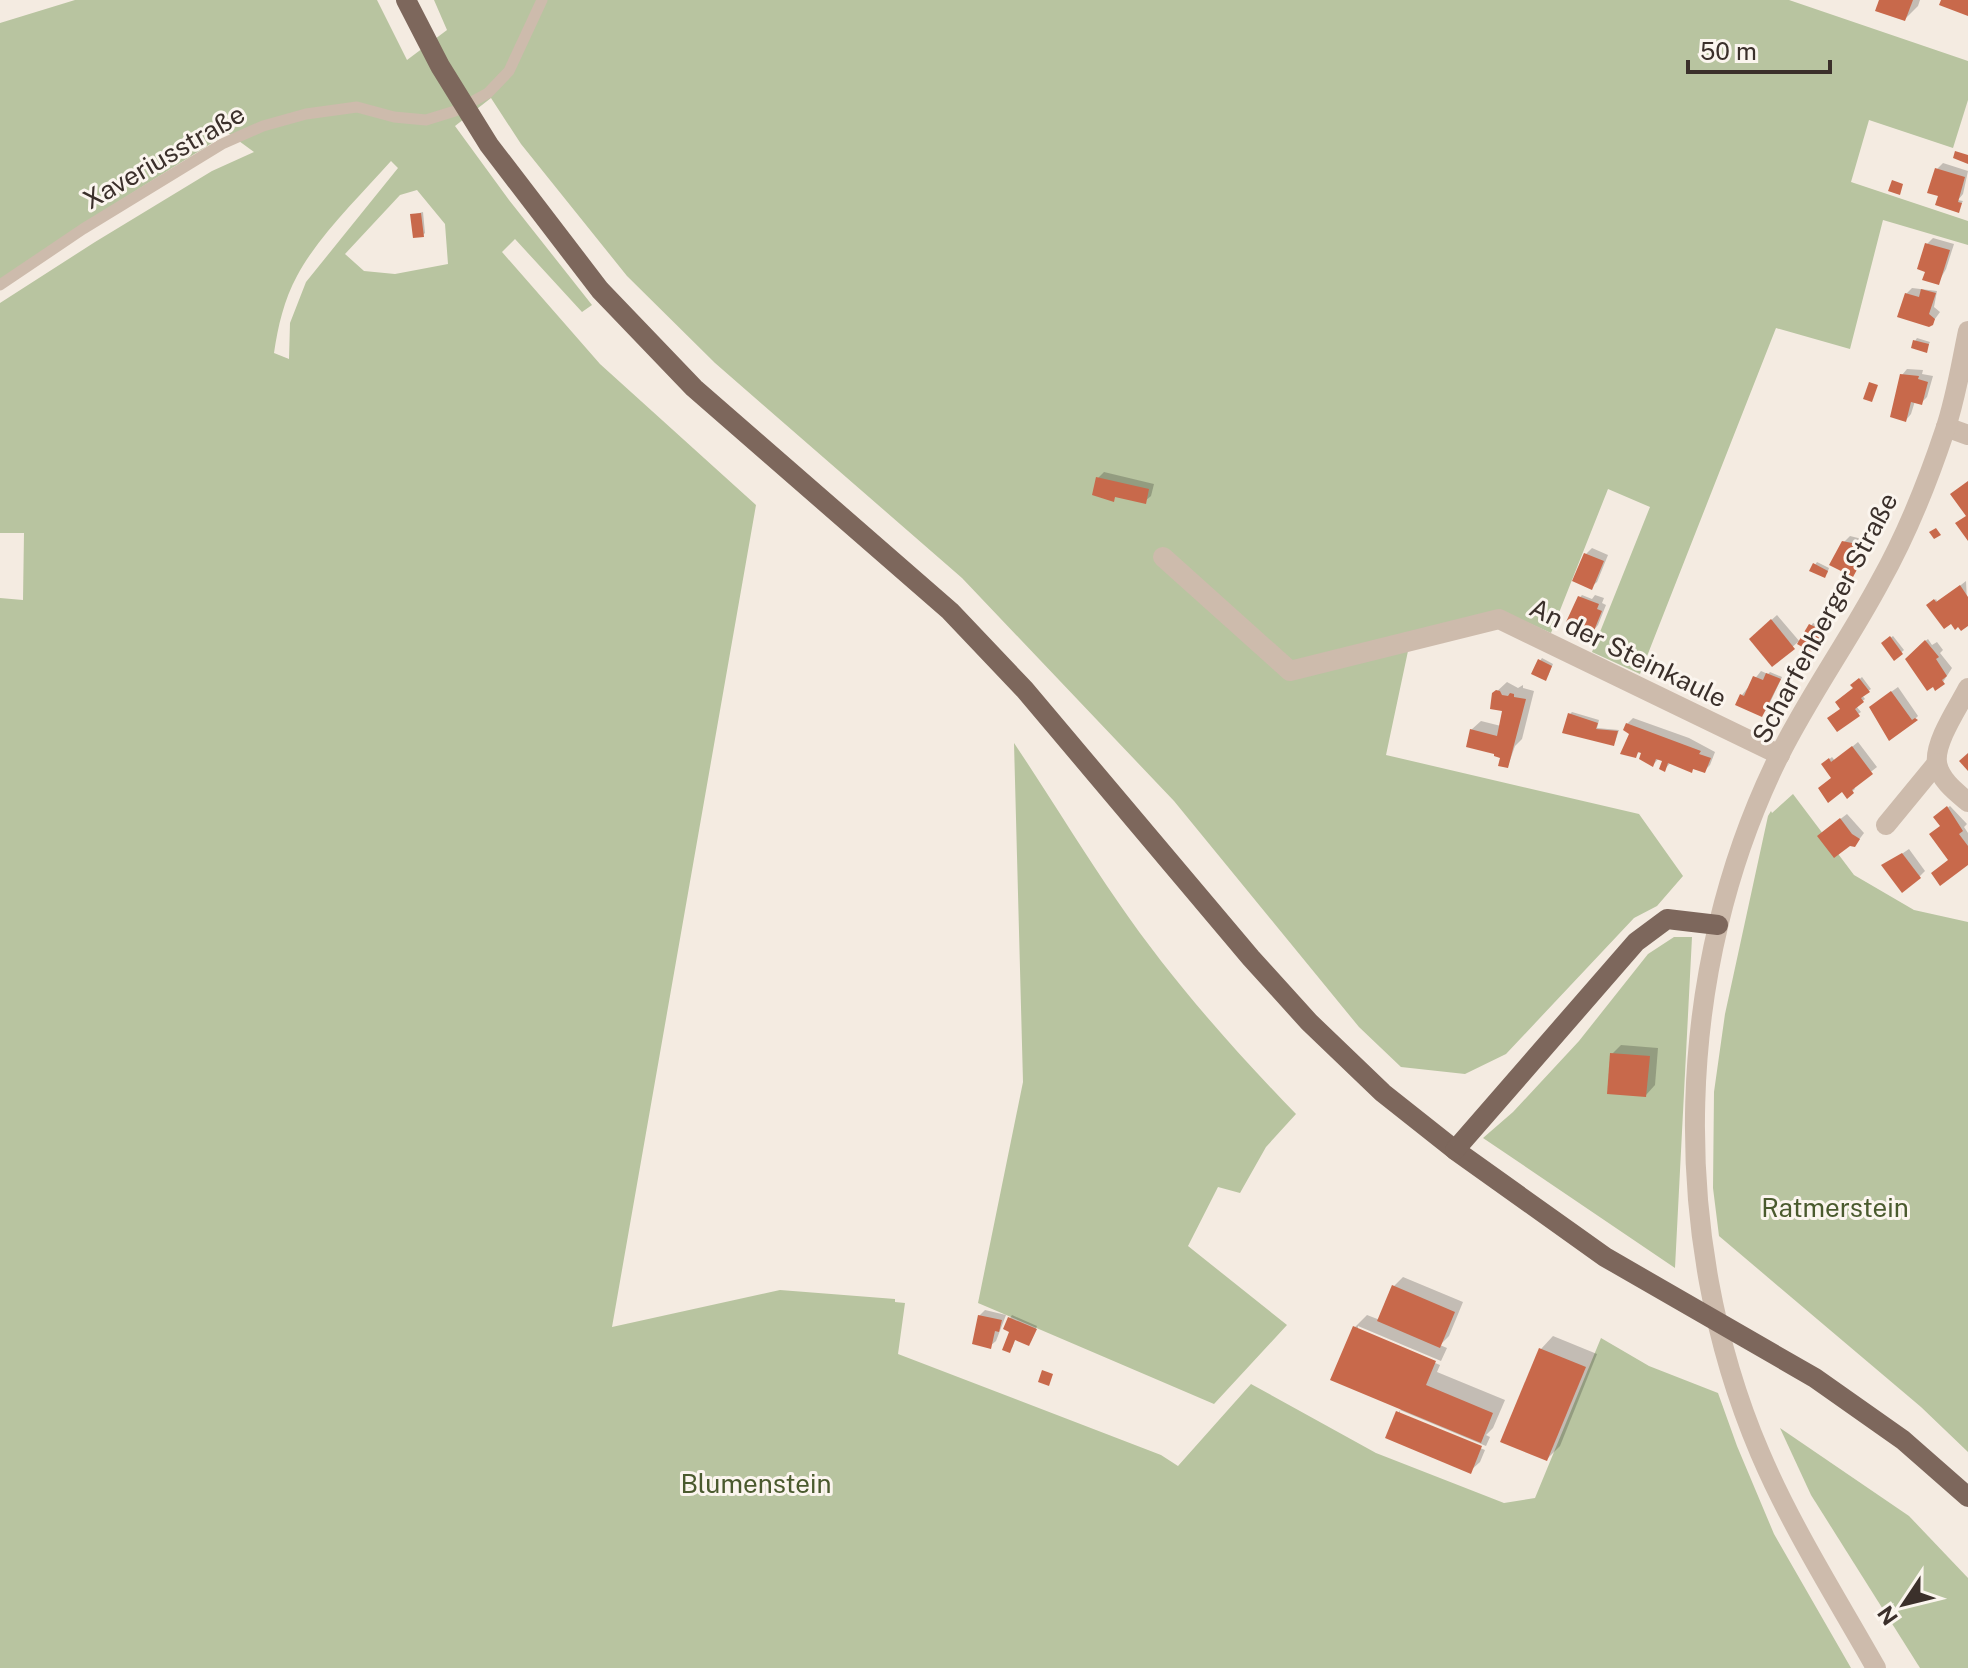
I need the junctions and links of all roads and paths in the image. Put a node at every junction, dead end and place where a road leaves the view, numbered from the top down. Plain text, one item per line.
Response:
1 (406, 0) edge
2 (542, 0) edge
3 (0, 285) edge
4 (1968, 331) edge
5 (1946, 427) junction
6 (1968, 435) edge
7 (1163, 557) dead end
8 (1968, 688) edge
9 (1780, 755) junction
10 (1937, 763) junction
11 (1968, 802) edge
12 (1886, 825) dead end
13 (1718, 925) junction
14 (1455, 1150) junction
15 (1968, 1497) edge
16 (1876, 1668) edge

1 - 14 main road
2 - 3 lane, Xaveriusstraße
4 - 5 street, Scharfenberger Straße
5 - 6 street
5 - 9 street, Scharfenberger Straße
7 - 9 street, An der Steinkaule
8 - 10 street
9 - 13 street, Scharfenberger Straße
10 - 11 street
10 - 12 street
13 - 14 main road
13 - 16 street, Scharfenberger Straße
14 - 15 main road

